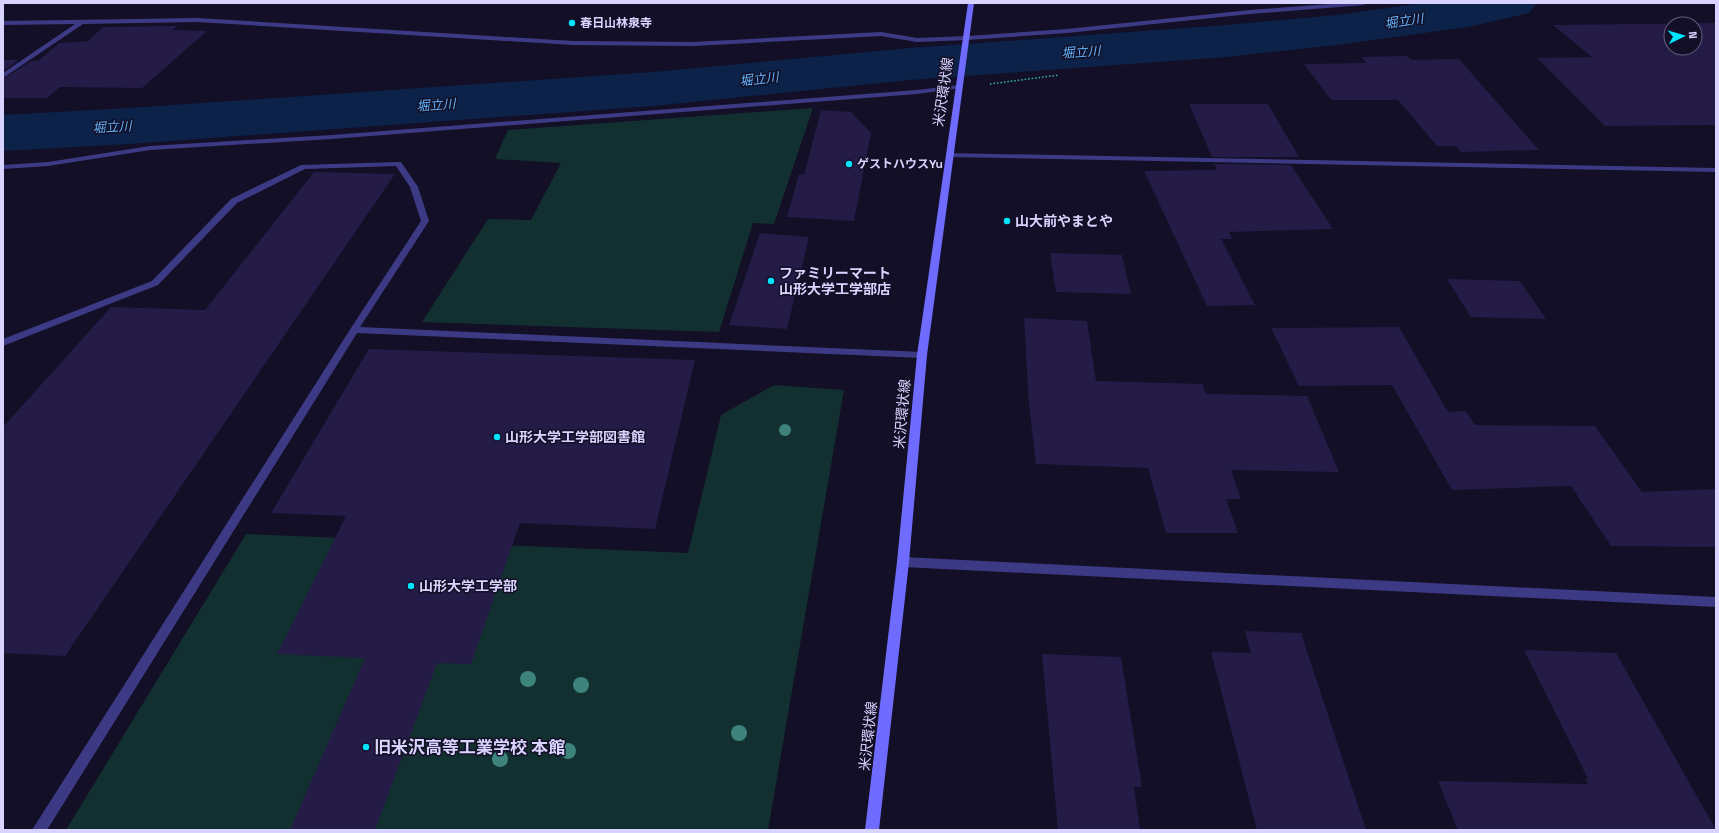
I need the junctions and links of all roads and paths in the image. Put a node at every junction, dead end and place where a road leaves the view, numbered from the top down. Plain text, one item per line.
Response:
1 (971, 3) edge
2 (1364, 3) edge
3 (81, 22) junction
4 (3, 23) edge
5 (966, 41) junction
6 (3, 76) edge
7 (1059, 76) dead end
8 (960, 84) junction
9 (949, 155) junction
10 (3, 167) edge
11 (1716, 170) edge
12 (354, 330) junction
13 (3, 343) edge
14 (922, 355) junction
15 (903, 562) junction
16 (1716, 602) edge
17 (39, 830) edge
18 (872, 830) edge

1 - 5 main road, 米沢環状線
2 - 5 street
3 - 4 street
3 - 5 street
3 - 6 street
5 - 8 main road, 米沢環状線
7 - 8 path
8 - 9 main road, 米沢環状線
8 - 10 street
9 - 11 street
9 - 14 main road, 米沢環状線
12 - 13 street
12 - 14 street
12 - 17 street
14 - 15 main road, 米沢環状線
15 - 16 street
15 - 18 main road, 米沢環状線

